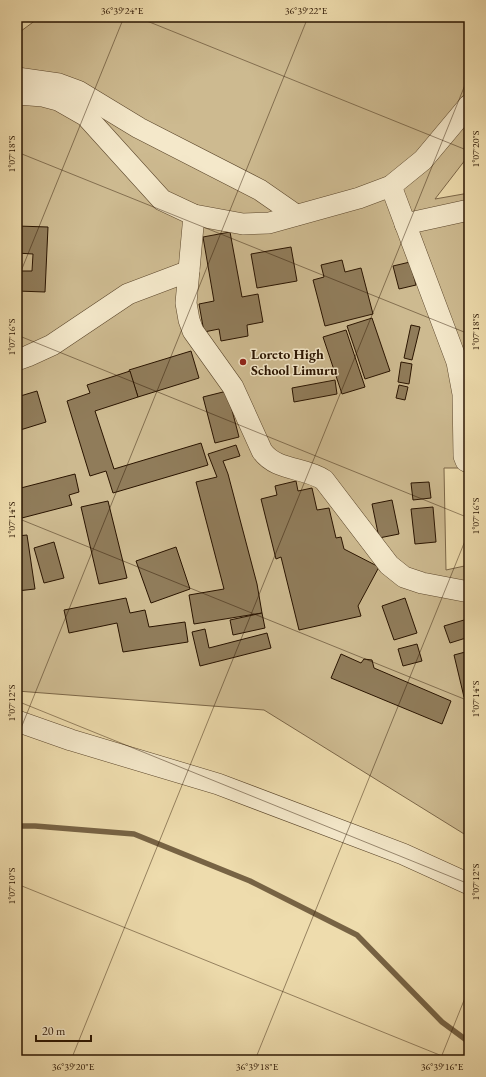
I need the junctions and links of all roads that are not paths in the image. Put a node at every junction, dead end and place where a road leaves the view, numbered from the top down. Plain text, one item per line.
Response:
1 (17, 78) edge
2 (17, 94) edge
3 (469, 105) edge
4 (391, 186) junction
5 (469, 210) edge
6 (194, 215) junction
7 (296, 215) junction
8 (405, 224) junction
9 (189, 271) junction
10 (17, 360) edge
11 (469, 462) edge
12 (469, 592) edge
13 (17, 721) edge
14 (469, 884) edge

1 - 7 street
2 - 6 street
3 - 4 street
4 - 7 street
4 - 8 street
5 - 8 street
6 - 7 street
6 - 9 street
8 - 11 street
9 - 10 street
9 - 12 street
13 - 14 street

